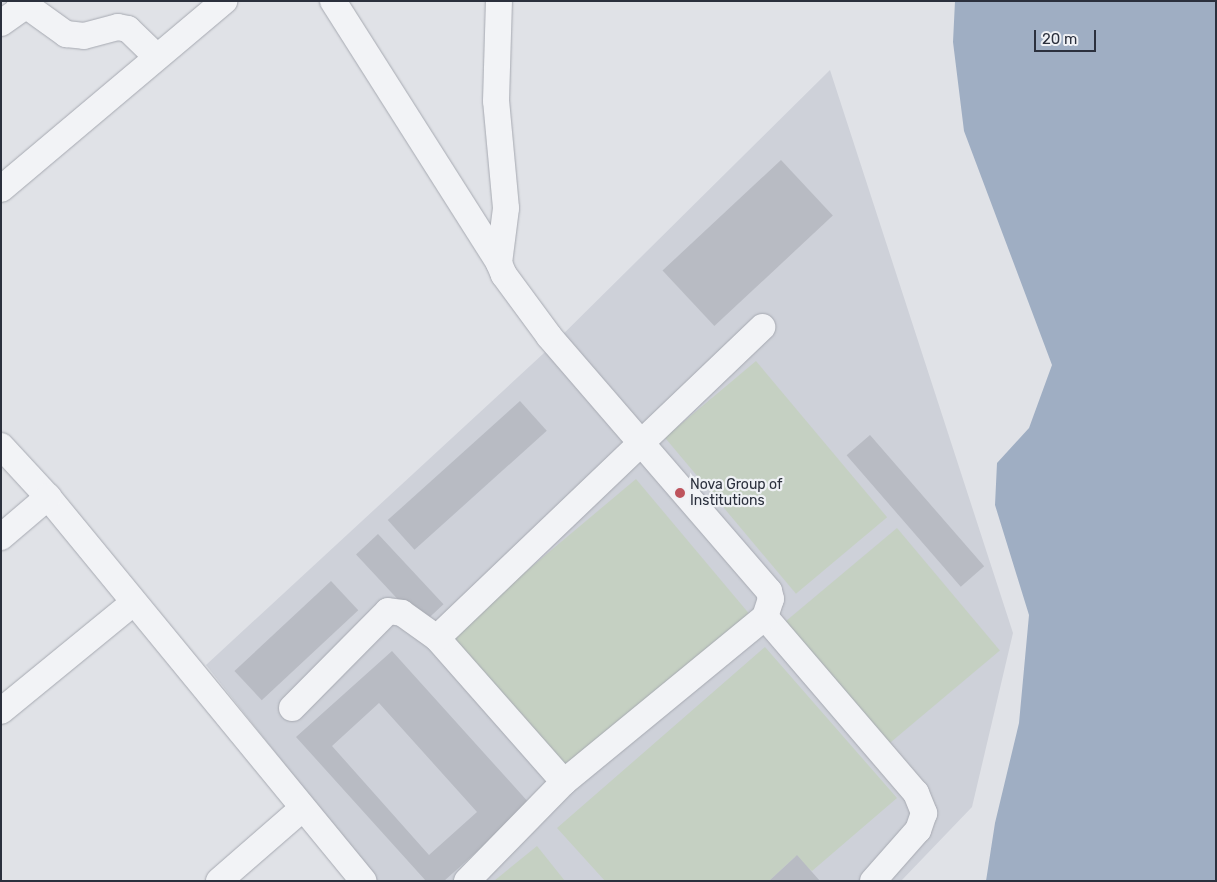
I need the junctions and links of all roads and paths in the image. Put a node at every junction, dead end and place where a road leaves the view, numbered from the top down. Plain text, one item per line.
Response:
1 (224, 1) edge
2 (334, 1) edge
3 (499, 1) edge
4 (23, 4) edge
5 (1, 23) edge
6 (157, 57) junction
7 (1, 189) edge
8 (499, 263) junction
9 (762, 327) dead end
10 (640, 441) junction
11 (1, 446) edge
12 (48, 497) junction
13 (1, 537) edge
14 (133, 603) junction
15 (765, 616) junction
16 (437, 638) junction
17 (292, 708) dead end
18 (1, 711) edge
19 (564, 782) junction
20 (303, 808) junction
21 (219, 881) edge
22 (363, 881) edge
23 (467, 881) edge
24 (872, 881) edge

1 - 6 street
2 - 8 street
3 - 8 street
4 - 5 street
4 - 6 street
6 - 7 street
8 - 10 street
9 - 10 street
10 - 15 street
10 - 16 street
11 - 12 street
12 - 13 street
12 - 14 street
14 - 18 street
14 - 20 street
15 - 19 street
15 - 24 street
16 - 17 street
16 - 19 street
19 - 23 street
20 - 21 street
20 - 22 street

